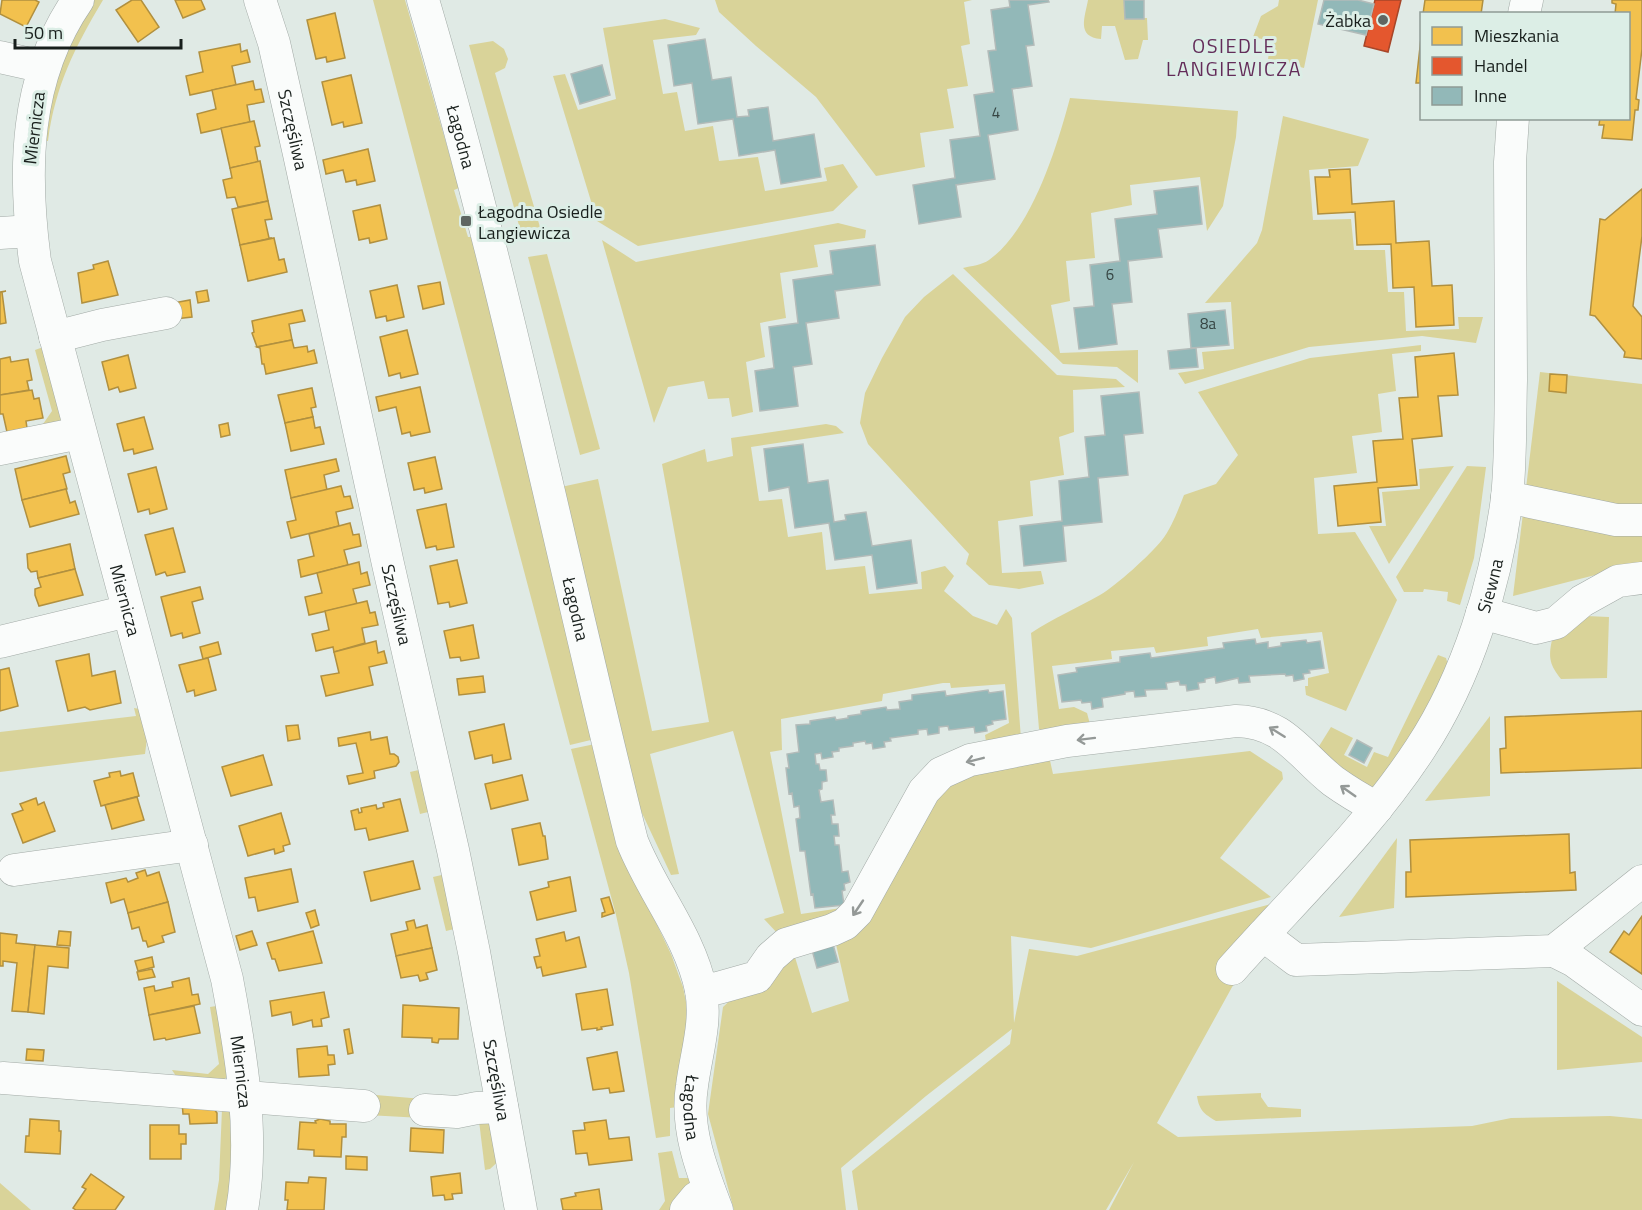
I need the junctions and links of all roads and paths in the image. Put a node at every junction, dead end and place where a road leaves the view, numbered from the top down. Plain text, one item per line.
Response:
1 (78, 0) edge
2 (260, 0) edge
3 (423, 0) edge
4 (0, 57) edge
5 (44, 67) junction
6 (1513, 120) edge
7 (31, 231) junction
8 (0, 233) edge
9 (166, 313) dead end
10 (55, 337) junction
11 (80, 433) junction
12 (0, 449) edge
13 (1507, 496) junction
14 (1642, 520) edge
15 (1642, 578) edge
16 (128, 611) junction
17 (1482, 613) junction
18 (0, 642) edge
19 (1377, 808) junction
20 (192, 845) junction
21 (14, 870) dead end
22 (1642, 881) edge
23 (1263, 935) junction
24 (1554, 951) junction
25 (1232, 969) dead end
26 (701, 990) junction
27 (1642, 1010) edge
28 (3, 1078) dead end
29 (244, 1097) junction
30 (364, 1106) dead end
31 (502, 1107) junction
32 (425, 1110) dead end
33 (713, 1200) edge
34 (242, 1210) edge
35 (521, 1210) edge
36 (686, 1210) edge

1 - 5 street, Miernicza
2 - 31 street, Szczęśliwa
3 - 26 street, Łagodna
4 - 5 street
5 - 7 street, Miernicza
6 - 13 street, Siewna
7 - 8 street
7 - 10 street, Miernicza
9 - 10 street
10 - 11 street, Miernicza
11 - 12 street
11 - 16 street, Miernicza
13 - 14 street
13 - 17 street, Siewna
15 - 17 street
16 - 18 street
16 - 20 street, Miernicza
17 - 19 street, Siewna
19 - 23 street, Siewna
19 -> 26 street
20 - 21 street
20 - 29 street, Miernicza
22 - 24 street
23 - 24 street
23 - 25 street, Siewna
24 - 27 street
26 - 33 street, Łagodna
28 - 29 street
29 - 30 street
29 - 34 street, Miernicza
31 - 32 street
31 - 35 street, Szczęśliwa
33 - 36 street

